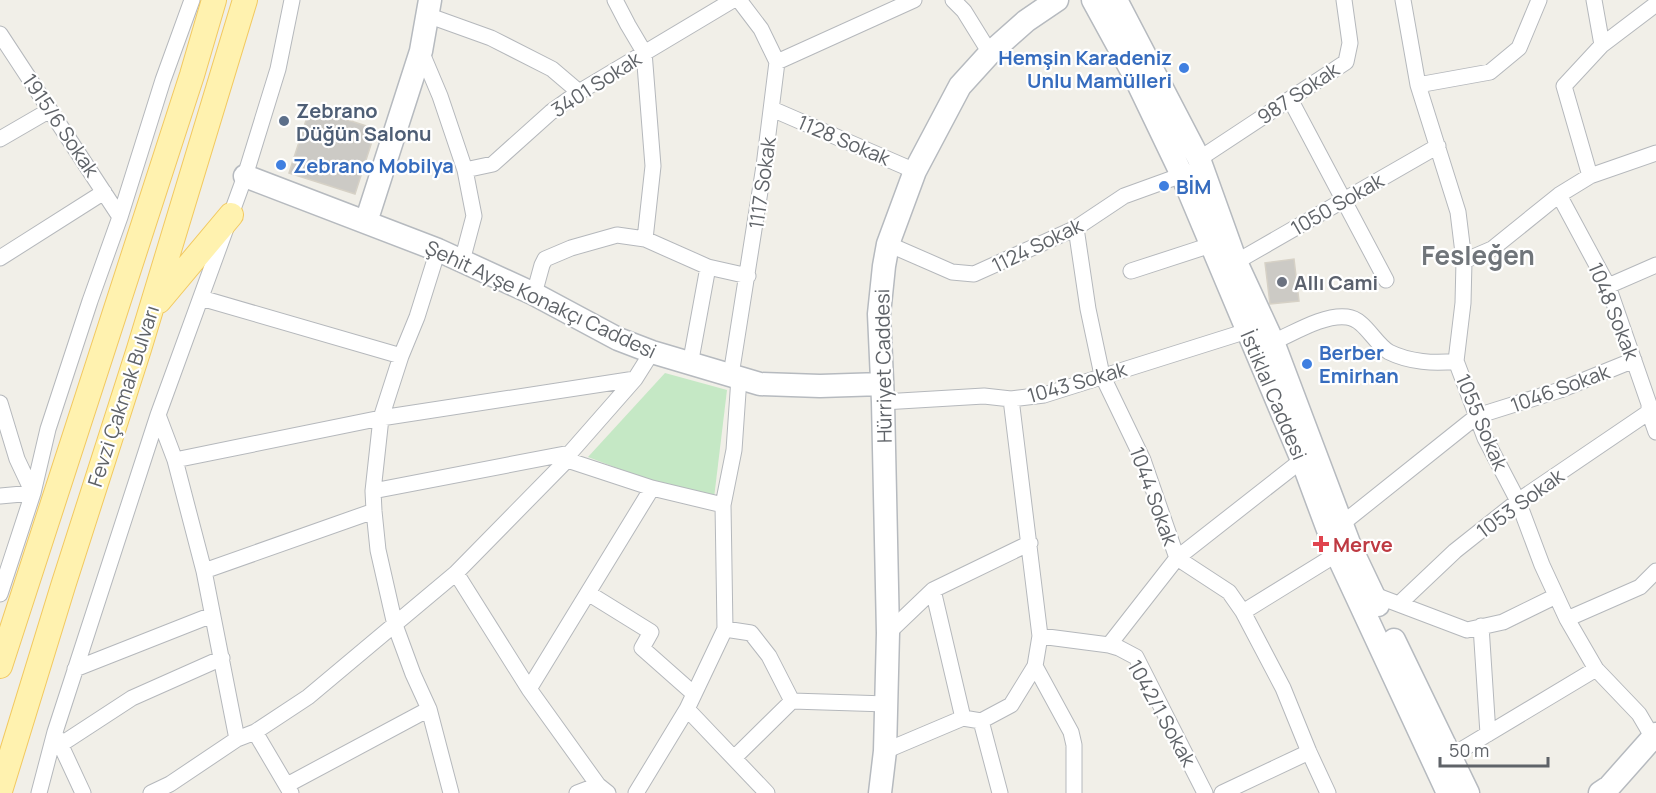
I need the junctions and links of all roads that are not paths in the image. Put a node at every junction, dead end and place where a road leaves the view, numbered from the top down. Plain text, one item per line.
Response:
1 (192, 0) edge
2 (213, 0) edge
3 (245, 0) edge
4 (292, 0) edge
5 (615, 0) edge
6 (733, 0) edge
7 (739, 0) edge
8 (914, 0) edge
9 (954, 0) edge
10 (1057, 0) edge
11 (1093, 0) edge
12 (1116, 0) edge
13 (1344, 0) edge
14 (1403, 0) edge
15 (1539, 0) edge
16 (1594, 0) edge
17 (1656, 4) edge
18 (428, 7) edge
19 (1, 36) edge
20 (1602, 45) junction
21 (422, 51) junction
22 (644, 52) junction
23 (990, 53) junction
24 (777, 62) junction
25 (1418, 85) junction
26 (579, 92) junction
27 (1290, 99) junction
28 (772, 109) junction
29 (50, 110) junction
30 (0, 139) edge
31 (1438, 146) junction
32 (1656, 153) edge
33 (1199, 159) junction
34 (465, 170) junction
35 (915, 171) junction
36 (1182, 175) junction
37 (245, 176) junction
38 (1590, 176) junction
39 (104, 192) junction
40 (1558, 195) junction
41 (1344, 200) junction
42 (231, 215) junction
43 (120, 217) junction
44 (366, 222) junction
45 (1076, 228) junction
46 (645, 239) junction
47 (888, 244) junction
48 (1211, 245) junction
49 (438, 250) junction
50 (0, 258) edge
51 (462, 261) junction
52 (1464, 261) junction
53 (1236, 262) junction
54 (1656, 265) edge
55 (708, 267) junction
56 (1131, 271) dead end
57 (748, 276) junction
58 (1386, 280) dead end
59 (1608, 286) junction
60 (534, 294) junction
61 (201, 298) junction
62 (151, 309) junction
63 (1261, 332) junction
64 (652, 352) junction
65 (401, 356) junction
66 (1634, 360) junction
67 (1456, 361) junction
68 (690, 365) junction
69 (1102, 375) junction
70 (735, 376) junction
71 (635, 380) junction
72 (882, 393) junction
73 (1011, 399) junction
74 (1651, 405) edge
75 (1, 412) edge
76 (158, 415) junction
77 (1477, 416) junction
78 (381, 418) junction
79 (1656, 432) edge
80 (568, 457) junction
81 (175, 460) junction
82 (1312, 464) junction
83 (652, 488) junction
84 (373, 491) junction
85 (33, 493) junction
86 (0, 496) edge
87 (1518, 501) junction
88 (723, 505) junction
89 (374, 511) junction
90 (1342, 523) junction
91 (1030, 543) junction
92 (1343, 550) junction
93 (1177, 558) junction
94 (204, 571) junction
95 (1656, 571) edge
96 (456, 573) junction
97 (933, 590) junction
98 (588, 593) junction
99 (0, 594) edge
100 (1372, 594) junction
101 (1556, 596) junction
102 (1400, 604) junction
103 (1243, 612) junction
104 (212, 615) junction
105 (1567, 619) junction
106 (395, 625) junction
107 (1481, 626) junction
108 (725, 629) junction
109 (888, 633) junction
110 (1040, 636) junction
111 (1109, 645) junction
112 (222, 658) junction
113 (0, 666) edge
114 (1035, 666) junction
115 (75, 669) junction
116 (1596, 669) junction
117 (529, 689) junction
118 (694, 694) junction
119 (792, 700) junction
120 (887, 704) junction
121 (429, 710) junction
122 (687, 710) junction
123 (963, 718) junction
124 (981, 721) junction
125 (255, 732) junction
126 (1488, 734) junction
127 (58, 738) junction
128 (237, 739) junction
129 (1655, 739) edge
130 (885, 751) junction
131 (1309, 752) junction
132 (1451, 756) junction
133 (734, 758) junction
134 (289, 789) edge
135 (603, 789) edge
136 (0, 791) edge
137 (39, 793) edge
138 (82, 793) edge
139 (151, 793) edge
140 (451, 793) edge
141 (577, 793) edge
142 (636, 793) edge
143 (767, 793) edge
144 (880, 793) edge
145 (1000, 793) edge
146 (1074, 793) edge
147 (1205, 793) edge
148 (1222, 793) edge
149 (1328, 793) edge
150 (1448, 793) edge
151 (1468, 793) edge
152 (1600, 793) edge

1 - 43 street
2 - 113 main road, Fevzi Çakmak Bulvarı
3 - 62 main road, Fevzi Çakmak Bulvarı
4 - 37 street
5 - 22 street
6 - 22 street, 3401 Sokak
7 - 24 street
8 - 24 street
9 - 23 street
10 - 23 street, Hürriyet Caddesi
11 - 36 street, İstiklal Caddesi
12 - 33 street, İstiklal Caddesi
13 - 27 street, 987 Sokak
14 - 25 street, 1055 Sokak
15 - 25 street
16 - 20 street
17 - 20 street
18 - 21 street
18 - 26 street
19 - 29 street, 1915/6 Sokak
20 - 38 street
21 - 34 street
21 - 44 street
22 - 26 street, 3401 Sokak
22 - 46 street
23 - 35 street, Hürriyet Caddesi
24 - 28 street, 1117 Sokak
25 - 31 street, 1055 Sokak
26 - 34 street, 3401 Sokak
27 - 33 street, 987 Sokak
27 - 41 street
28 - 35 street, 1128 Sokak
28 - 57 street, 1117 Sokak
29 - 30 street
29 - 39 street, 1915/6 Sokak
31 - 41 street, 1050 Sokak
31 - 52 street, 1055 Sokak
32 - 38 street
33 - 53 street, İstiklal Caddesi
34 - 51 street
35 - 47 street, Hürriyet Caddesi
36 - 45 street, 1124 Sokak
36 - 48 street, İstiklal Caddesi
37 - 42 street
37 - 44 street, Şehit Ayşe Konakçı Caddesi
38 - 40 street
39 - 43 street, 1915/6 Sokak
39 - 50 street
40 - 52 street
40 - 59 street, 1048 Sokak
41 - 53 street, 1050 Sokak
41 - 58 street
42 - 61 street
42 - 62 main road
43 - 85 street
44 - 49 street, Şehit Ayşe Konakçı Caddesi
45 - 47 street, 1124 Sokak
45 - 69 street, 1044 Sokak
46 - 55 street
46 - 60 street
47 - 72 street, Hürriyet Caddesi
48 - 56 street
48 - 63 street, İstiklal Caddesi
49 - 51 street, Şehit Ayşe Konakçı Caddesi
49 - 65 street
51 - 60 street, Şehit Ayşe Konakçı Caddesi
52 - 67 street, 1055 Sokak
53 - 63 street, İstiklal Caddesi
54 - 59 street
55 - 57 street
55 - 68 street
57 - 70 street, 1117 Sokak
59 - 66 street, 1048 Sokak
60 - 64 street, Şehit Ayşe Konakçı Caddesi
61 - 65 street
61 - 76 street
62 - 136 main road, Fevzi Çakmak Bulvarı
63 - 67 street, 1043 Sokak
63 - 69 street, 1043 Sokak
63 - 82 street, İstiklal Caddesi
64 - 68 street, Şehit Ayşe Konakçı Caddesi
64 - 71 street
65 - 78 street
66 - 74 street, 1048 Sokak
66 - 77 street, 1046 Sokak
67 - 77 street, 1055 Sokak
68 - 70 street, Şehit Ayşe Konakçı Caddesi
69 - 73 street, 1043 Sokak
69 - 93 street, 1044 Sokak
70 - 72 street, Şehit Ayşe Konakçı Caddesi
70 - 88 street, 1117 Sokak
71 - 78 street
71 - 80 street
72 - 73 street, 1043 Sokak
72 - 109 street, Hürriyet Caddesi
73 - 91 street
74 - 79 street, 1048 Sokak
74 - 87 street, 1053 Sokak
75 - 85 street
76 - 81 street
76 - 115 street
77 - 87 street, 1055 Sokak
77 - 90 street, 1046 Sokak
78 - 81 street
78 - 84 street
80 - 83 street
80 - 84 street
80 - 96 street
81 - 94 street
82 - 90 street, İstiklal Caddesi
82 - 92 street, İstiklal Caddesi
82 - 93 street
83 - 88 street
83 - 98 street
84 - 89 street
85 - 86 street
85 - 99 street
87 - 101 street, 1055 Sokak
87 - 102 street, 1053 Sokak
88 - 108 street, 1117 Sokak
89 - 94 street
89 - 106 street
90 - 92 street, İstiklal Caddesi
91 - 97 street
91 - 110 street
92 - 100 street, İstiklal Caddesi
92 - 103 street
92 - 150 street, İstiklal Caddesi
93 - 103 street, 1044 Sokak
93 - 111 street
94 - 104 street
95 - 105 street
96 - 106 street
96 - 117 street
97 - 109 street
97 - 123 street
98 - 117 street
98 - 118 street
100 - 102 street
100 - 132 street, İstiklal Caddesi
101 - 105 street, 1055 Sokak
101 - 107 street
102 - 107 street
103 - 131 street, 1044 Sokak
104 - 112 street
104 - 115 street
105 - 116 street, 1055 Sokak
106 - 121 street
106 - 125 street
107 - 126 street
108 - 118 street
108 - 119 street
109 - 120 street, Hürriyet Caddesi
110 - 111 street, 1042/1 Sokak
110 - 114 street
111 - 147 street, 1042/1 Sokak
112 - 127 street
112 - 128 street
114 - 124 street
114 - 146 street
115 - 127 street
116 - 126 street
116 - 129 street, 1055 Sokak
117 - 135 street
118 - 122 street
119 - 120 street
119 - 133 street
120 - 130 street, Hürriyet Caddesi
121 - 134 street
121 - 140 street
122 - 133 street
122 - 142 street
123 - 124 street
123 - 130 street
124 - 145 street
125 - 128 street
125 - 134 street
126 - 132 street
127 - 137 street
127 - 138 street
128 - 139 street
129 - 152 street
130 - 144 street, Hürriyet Caddesi
131 - 148 street
131 - 149 street, 1044 Sokak
132 - 151 street, İstiklal Caddesi
133 - 143 street
135 - 141 street

